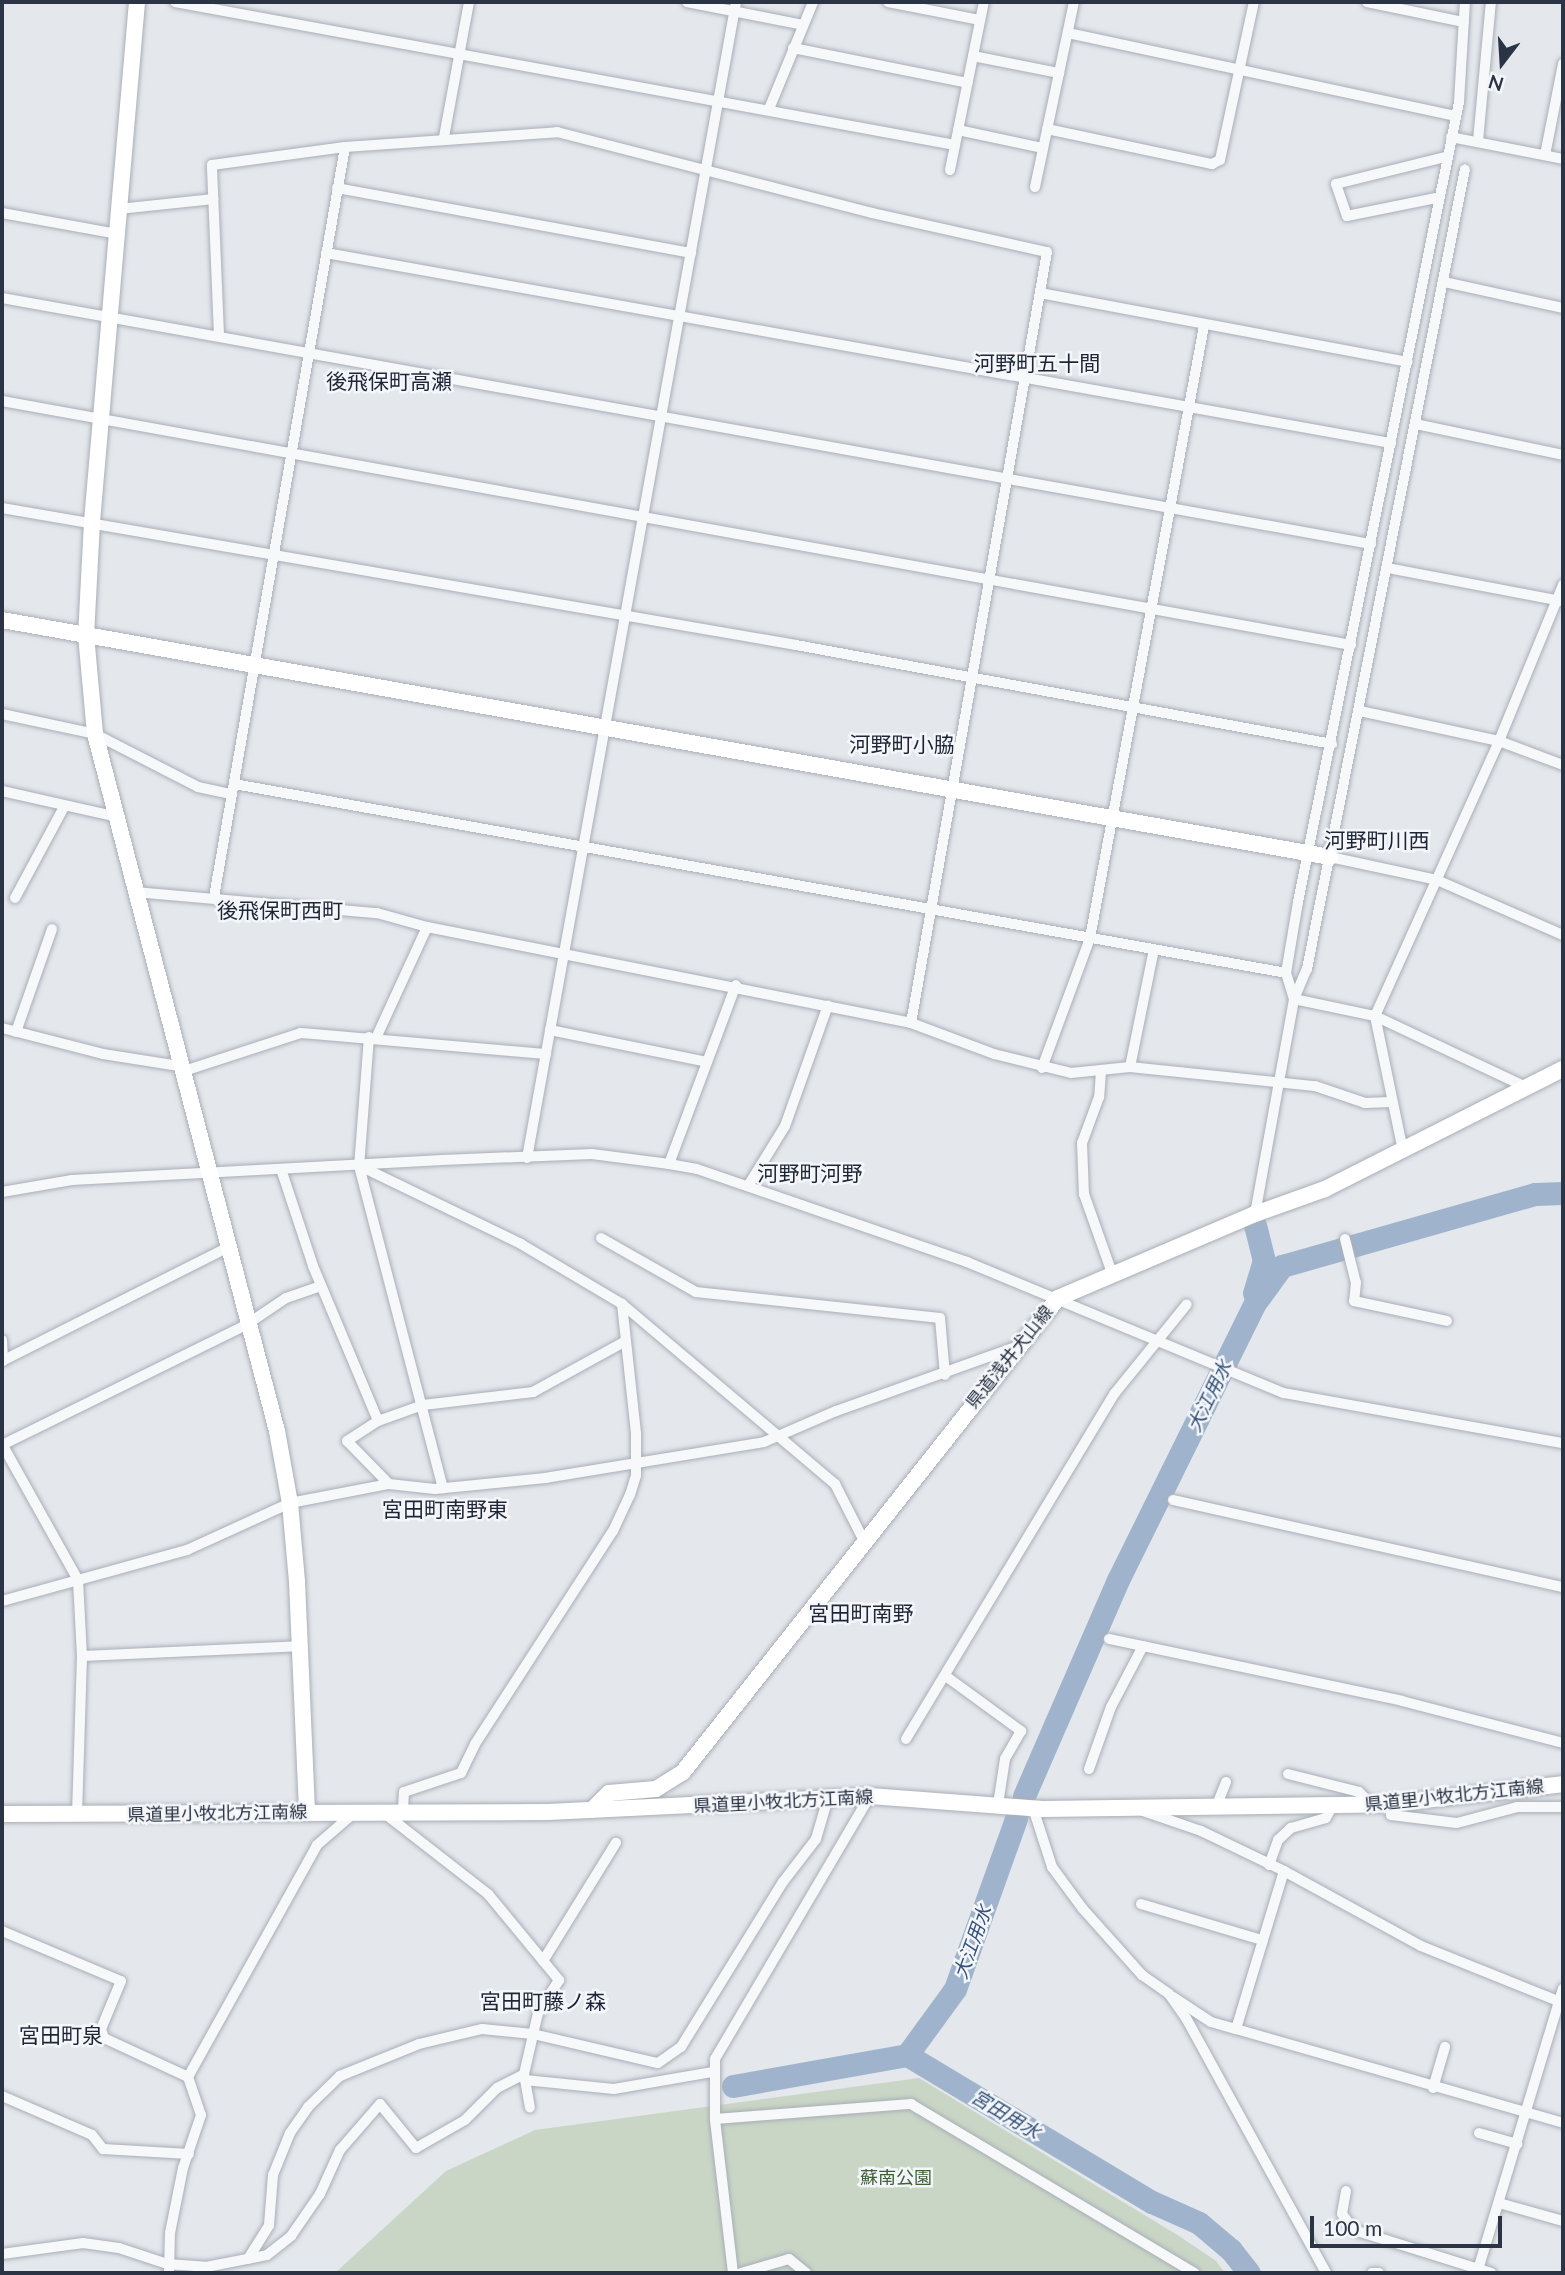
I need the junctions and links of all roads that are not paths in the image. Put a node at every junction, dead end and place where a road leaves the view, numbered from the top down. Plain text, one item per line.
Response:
1 (137, 2) edge
2 (175, 2) edge
3 (468, 2) edge
4 (687, 2) edge
5 (813, 2) edge
6 (888, 2) edge
7 (984, 2) edge
8 (1074, 2) edge
9 (1254, 2) edge
10 (1367, 2) edge
11 (1465, 2) edge
12 (1491, 2) edge
13 (1394, 5) edge
14 (736, 6) edge
15 (980, 20) junction
16 (1464, 23) junction
17 (803, 25) junction
18 (1068, 33) junction
19 (793, 48) junction
20 (460, 56) junction
21 (973, 56) junction
22 (1563, 64) edge
23 (1239, 70) junction
24 (1059, 73) junction
25 (968, 83) junction
26 (719, 101) junction
27 (769, 109) junction
28 (1456, 116) junction
29 (1047, 129) junction
30 (958, 131) junction
31 (444, 137) junction
32 (1451, 137) junction
33 (1478, 141) junction
34 (955, 145) junction
35 (345, 146) junction
36 (1043, 148) junction
37 (1545, 155) junction
38 (1446, 157) junction
39 (1563, 159) edge
40 (1465, 169) dead end
41 (950, 170) dead end
42 (706, 171) junction
43 (1035, 187) dead end
44 (337, 188) junction
45 (1436, 198) junction
46 (213, 199) junction
47 (119, 209) junction
48 (2, 213) edge
49 (118, 234) junction
50 (326, 253) junction
51 (691, 253) junction
52 (1444, 282) junction
53 (1040, 293) junction
54 (2, 299) edge
55 (1563, 308) edge
56 (110, 315) junction
57 (680, 316) junction
58 (1204, 326) junction
59 (219, 335) junction
60 (309, 352) junction
61 (1408, 362) junction
62 (1025, 378) junction
63 (2, 401) edge
64 (1190, 407) junction
65 (662, 415) junction
66 (102, 422) junction
67 (1415, 424) junction
68 (1391, 443) junction
69 (291, 454) junction
70 (1563, 455) edge
71 (1008, 476) junction
72 (2, 508) edge
73 (1171, 508) junction
74 (643, 516) junction
75 (92, 522) junction
76 (1371, 544) junction
77 (274, 555) junction
78 (1388, 568) junction
79 (990, 578) junction
80 (1563, 586) edge
81 (1560, 601) edge
82 (1153, 607) junction
83 (625, 617) junction
84 (2, 620) edge
85 (86, 635) junction
86 (1351, 645) junction
87 (254, 665) junction
88 (972, 676) junction
89 (1134, 706) junction
90 (1360, 711) junction
91 (2, 715) edge
92 (605, 728) junction
93 (95, 734) junction
94 (1499, 741) junction
95 (1332, 744) junction
96 (1563, 765) edge
97 (232, 789) junction
98 (952, 790) junction
99 (2, 791) edge
100 (64, 807) junction
101 (117, 817) junction
102 (1112, 818) junction
103 (583, 847) junction
104 (1309, 853) junction
105 (1330, 857) junction
106 (1437, 880) junction
107 (135, 892) junction
108 (214, 897) junction
109 (15, 898) dead end
110 (931, 909) junction
111 (426, 927) junction
112 (52, 929) dead end
113 (1563, 935) edge
114 (1090, 937) junction
115 (1154, 949) junction
116 (564, 954) junction
117 (1286, 973) junction
118 (736, 985) junction
119 (1294, 999) junction
120 (828, 1005) junction
121 (1376, 1016) junction
122 (911, 1023) junction
123 (2, 1028) edge
124 (550, 1030) junction
125 (16, 1032) junction
126 (373, 1038) junction
127 (546, 1054) junction
128 (707, 1062) junction
129 (1130, 1067) junction
130 (1042, 1068) junction
131 (180, 1069) junction
132 (1563, 1069) edge
133 (1101, 1071) junction
134 (1279, 1083) junction
135 (1526, 1087) junction
136 (1391, 1102) junction
137 (1403, 1152) junction
138 (527, 1158) junction
139 (669, 1164) junction
140 (359, 1166) junction
141 (282, 1172) junction
142 (208, 1176) junction
143 (748, 1186) junction
144 (2, 1192) edge
145 (1255, 1214) junction
146 (601, 1238) dead end
147 (1348, 1245) dead end
148 (227, 1248) junction
149 (1112, 1273) junction
150 (321, 1286) junction
151 (1058, 1298) junction
152 (622, 1304) junction
153 (1187, 1304) dead end
154 (1447, 1321) dead end
155 (246, 1325) junction
156 (1158, 1339) junction
157 (2, 1340) edge
158 (624, 1342) junction
159 (1016, 1347) junction
160 (2, 1361) edge
161 (945, 1375) junction
162 (423, 1405) junction
163 (378, 1422) junction
164 (781, 1437) junction
165 (1563, 1443) edge
166 (2, 1444) edge
167 (637, 1466) junction
168 (388, 1484) junction
169 (443, 1489) junction
170 (1173, 1500) dead end
171 (290, 1503) junction
172 (864, 1541) junction
173 (78, 1580) junction
174 (1563, 1587) edge
175 (2, 1601) edge
176 (1109, 1639) dead end
177 (299, 1646) junction
178 (1143, 1646) junction
179 (82, 1656) junction
180 (947, 1677) junction
181 (906, 1739) dead end
182 (1563, 1743) edge
183 (1088, 1769) dead end
184 (1288, 1774) dead end
185 (1226, 1782) dead end
186 (1563, 1784) edge
187 (870, 1796) junction
188 (828, 1798) junction
189 (998, 1804) junction
190 (1391, 1804) junction
191 (1333, 1805) junction
192 (1372, 1805) junction
193 (1216, 1807) junction
194 (1563, 1807) edge
195 (1034, 1808) junction
196 (1136, 1808) junction
197 (403, 1810) junction
198 (592, 1810) junction
199 (356, 1811) junction
200 (382, 1811) junction
201 (307, 1812) junction
202 (2, 1814) edge
203 (77, 1814) junction
204 (616, 1843) dead end
205 (1269, 1865) junction
206 (1284, 1871) junction
207 (1141, 1904) dead end
208 (2, 1931) edge
209 (1262, 1940) junction
210 (543, 1961) junction
211 (1563, 1989) edge
212 (1169, 1994) junction
213 (1562, 2002) edge
214 (1236, 2029) junction
215 (533, 2034) junction
216 (1445, 2047) dead end
217 (712, 2072) junction
218 (188, 2077) junction
219 (524, 2077) junction
220 (1433, 2088) junction
221 (2, 2096) edge
222 (530, 2107) dead end
223 (1526, 2114) junction
224 (715, 2119) junction
225 (1563, 2123) edge
226 (1479, 2133) dead end
227 (1517, 2144) junction
228 (189, 2154) junction
229 (1346, 2191) dead end
230 (1499, 2203) junction
231 (1563, 2221) edge
232 (2, 2254) edge
233 (248, 2259) junction
234 (168, 2269) edge
235 (1478, 2271) edge
236 (733, 2273) edge
237 (741, 2273) edge
238 (806, 2273) edge
239 (1194, 2273) edge
240 (1326, 2273) edge
241 (1372, 2273) edge
242 (1379, 2273) edge
243 (1491, 2273) edge

1 - 47 street
2 - 20 street
3 - 20 street
4 - 14 street
5 - 17 street
6 - 15 street
7 - 15 street
8 - 18 street
9 - 23 street
10 - 13 street
11 - 16 street
12 - 33 street
13 - 16 street
14 - 17 street
14 - 26 street
15 - 21 street
16 - 28 street
17 - 19 street
18 - 23 street
18 - 24 street
19 - 25 street
19 - 27 street
20 - 26 street
20 - 31 street
21 - 24 street
21 - 25 street
22 - 37 street
23 - 28 street
23 - 29 street
24 - 29 street
25 - 30 street
26 - 27 street
26 - 42 street
27 - 34 street
28 - 32 street
29 - 36 street
30 - 34 street
30 - 36 street
31 - 35 street
31 - 42 street
32 - 33 street
32 - 38 street
33 - 37 street
34 - 41 street
35 - 44 street
35 - 46 street
36 - 43 street
37 - 39 street
38 - 45 street
38 - 45 street
40 - 52 street
42 - 51 street
42 - 53 street
44 - 50 street
44 - 51 street
45 - 61 street
46 - 47 street
46 - 59 street
47 - 49 street
48 - 49 street
49 - 56 street
50 - 57 street
50 - 60 street
51 - 57 street
52 - 55 street
52 - 67 street
53 - 58 street
53 - 62 street
54 - 56 street
56 - 59 street
56 - 66 street
57 - 62 street
57 - 65 street
58 - 61 street
58 - 64 street
59 - 60 street
60 - 65 street
60 - 69 street
61 - 68 street
62 - 64 street
62 - 71 street
63 - 66 street
64 - 68 street
64 - 73 street
65 - 71 street
65 - 74 street
66 - 69 street
66 - 75 street
67 - 70 street
67 - 78 street
68 - 76 street
69 - 74 street
69 - 77 street
71 - 73 street
71 - 79 street
72 - 75 street
73 - 76 street
73 - 82 street
74 - 79 street
74 - 83 street
75 - 77 street
75 - 85 street
76 - 86 street
77 - 83 street
77 - 87 street
78 - 81 street
78 - 90 street
79 - 82 street
79 - 88 street
80 - 81 street
81 - 94 street
82 - 86 street
82 - 89 street
83 - 88 street
83 - 92 street
84 - 85 street
85 - 87 street
85 - 93 street
86 - 95 street
87 - 92 street
87 - 97 street
88 - 89 street
88 - 98 street
89 - 95 street
89 - 102 street
90 - 94 street
90 - 105 street
91 - 93 street
92 - 98 street
92 - 103 street
93 - 97 street
93 - 101 street
94 - 96 street
94 - 106 street
95 - 104 street
97 - 103 street
97 - 108 street
98 - 102 street
98 - 110 street
99 - 100 street
100 - 101 street
100 - 109 street
101 - 107 street
102 - 104 street
102 - 114 street
103 - 110 street
103 - 116 street
104 - 105 street
104 - 117 street
105 - 106 street
105 - 119 street
106 - 113 street
106 - 121 street
107 - 108 street
107 - 131 street
108 - 111 street
110 - 114 street
110 - 122 street
111 - 116 street
111 - 126 street
112 - 125 street
114 - 115 street
114 - 130 street
115 - 117 street
115 - 129 street
116 - 118 street
116 - 124 street
117 - 119 street
118 - 120 street
118 - 128 street
119 - 121 street
119 - 134 street
120 - 122 street
120 - 143 street
121 - 135 street
121 - 136 street
122 - 130 street
123 - 125 street
124 - 127 street
124 - 128 street
125 - 131 street
126 - 127 street
126 - 131 street
126 - 140 street
127 - 138 street
128 - 139 street
129 - 133 street
129 - 134 street
130 - 133 street
131 - 142 street
132 - 135 street, 県道浅井犬山線
133 - 149 street
134 - 136 street
134 - 145 street
135 - 137 street, 県道浅井犬山線
136 - 137 street
137 - 145 street, 県道浅井犬山線
138 - 139 street
138 - 140 street
139 - 143 street
140 - 141 street
140 - 152 street
140 - 162 street
141 - 142 street
141 - 150 street
142 - 144 street
142 - 148 street
143 - 151 street
145 - 149 street, 県道浅井犬山線
146 - 161 street
147 - 154 street
148 - 155 street
148 - 160 street
149 - 151 street, 県道浅井犬山線
150 - 155 street
150 - 163 street
151 - 156 street
151 - 159 street, 県道浅井犬山線
152 - 158 street
152 - 164 street
153 - 156 street
155 - 166 street
155 - 171 street
156 - 165 street
156 - 180 street
157 - 160 street
158 - 162 street
158 - 167 street
159 - 161 street
159 - 172 street, 県道浅井犬山線
161 - 164 street
162 - 163 street
162 - 169 street
163 - 168 street
164 - 167 street
164 - 172 street
166 - 173 street
167 - 169 street
167 - 197 street
168 - 169 street
168 - 171 street
170 - 174 street
171 - 173 street
171 - 177 street
172 - 198 street, 県道浅井犬山線
173 - 175 street
173 - 179 street
176 - 178 street
177 - 179 street
177 - 201 street
178 - 182 street
178 - 183 street
179 - 203 street
180 - 181 street
180 - 189 street
184 - 192 street
185 - 193 street
186 - 190 street, 県道里小牧北方江南線
187 - 188 street, 県道里小牧北方江南線
187 - 189 street, 県道里小牧北方江南線
187 - 217 street
188 - 198 street, 県道里小牧北方江南線
188 - 215 street
189 - 195 street, 県道里小牧北方江南線
190 - 192 street, 県道里小牧北方江南線
190 - 194 street
191 - 192 street, 県道里小牧北方江南線
191 - 193 street, 県道里小牧北方江南線
191 - 205 street
193 - 196 street, 県道里小牧北方江南線
195 - 196 street, 県道里小牧北方江南線
195 - 212 street
196 - 205 street
197 - 198 street, 県道里小牧北方江南線
197 - 200 street, 県道里小牧北方江南線
199 - 200 street, 県道里小牧北方江南線
199 - 201 street, 県道里小牧北方江南線
199 - 218 street
200 - 210 street
201 - 203 street, 県道里小牧北方江南線
202 - 203 street, 県道里小牧北方江南線
204 - 210 street
205 - 206 street
206 - 209 street
206 - 213 street
207 - 209 street
208 - 218 street
209 - 214 street
210 - 215 street
211 - 213 street
212 - 214 street
212 - 240 street
213 - 223 street
214 - 220 street
215 - 219 street
215 - 233 street
216 - 220 street
217 - 219 street
217 - 224 street
218 - 228 street
219 - 222 street
219 - 233 street
220 - 223 street
221 - 228 street
223 - 225 street
223 - 227 street
224 - 236 street
224 - 239 street
226 - 227 street
227 - 230 street
228 - 234 street
229 - 235 street
230 - 231 street
230 - 235 street
232 - 234 street
233 - 234 street
235 - 243 street
237 - 238 street
241 - 242 street

